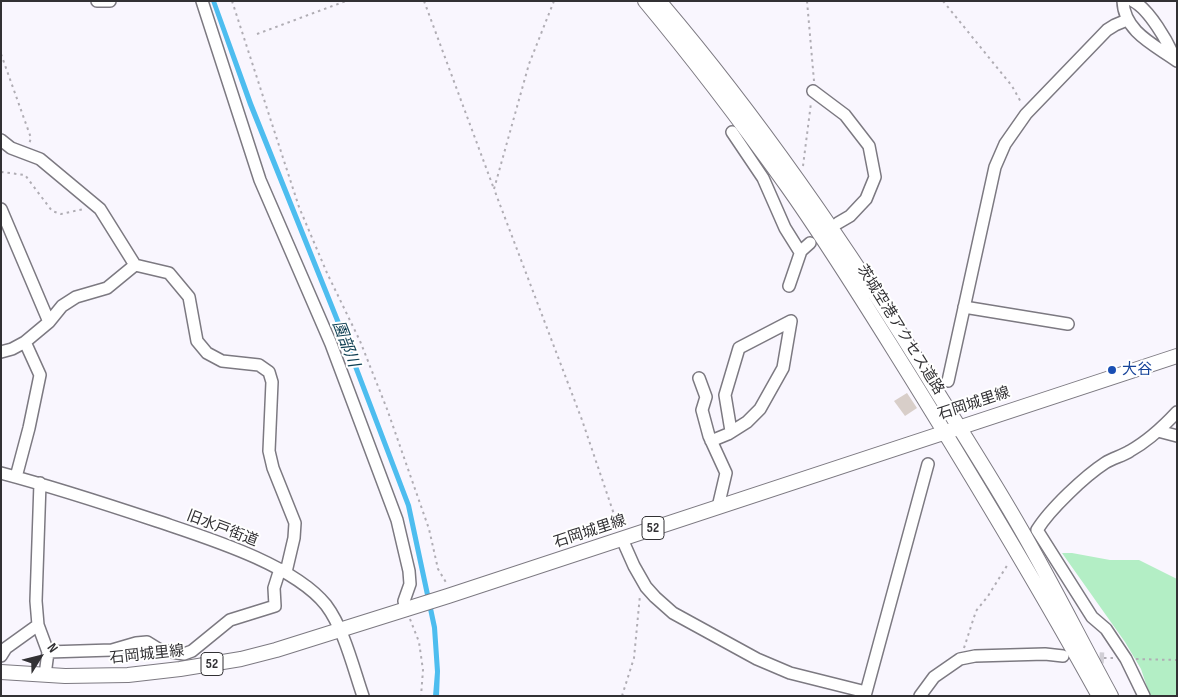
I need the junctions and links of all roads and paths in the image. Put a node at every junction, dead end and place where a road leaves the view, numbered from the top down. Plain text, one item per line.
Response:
1 (97, 1) edge
2 (110, 1) edge
3 (202, 1) edge
4 (232, 1) edge
5 (346, 1) edge
6 (424, 1) edge
7 (554, 1) edge
8 (645, 1) edge
9 (659, 1) edge
10 (943, 1) edge
11 (1123, 1) edge
12 (1133, 1) edge
13 (1127, 20) junction
14 (257, 34) dead end
15 (1, 54) edge
16 (1176, 61) edge
17 (813, 91) dead end
18 (1026, 114) junction
19 (732, 132) dead end
20 (1, 140) edge
21 (27, 154) junction
22 (1, 172) edge
23 (494, 189) junction
24 (93, 204) junction
25 (1, 209) edge
26 (838, 223) dead end
27 (810, 243) dead end
28 (800, 252) junction
29 (135, 265) junction
30 (788, 286) dead end
31 (964, 307) junction
32 (49, 322) junction
33 (1068, 324) dead end
34 (25, 342) junction
35 (1, 352) edge
36 (1177, 356) edge
37 (699, 378) dead end
38 (948, 381) dead end
39 (1177, 412) edge
40 (959, 426) junction
41 (944, 431) junction
42 (1158, 431) junction
43 (731, 432) junction
44 (1177, 436) edge
45 (711, 441) junction
46 (928, 464) dead end
47 (1, 473) edge
48 (16, 477) junction
49 (40, 483) junction
50 (718, 507) junction
51 (622, 539) junction
52 (1008, 564) dead end
53 (283, 571) junction
54 (646, 587) junction
55 (448, 591) junction
56 (411, 608) junction
57 (38, 626) junction
58 (340, 631) junction
59 (48, 652) junction
60 (1, 656) edge
61 (1064, 656) dead end
62 (1104, 658) tunnel mouth
63 (960, 659) junction
64 (1126, 659) junction
65 (1177, 660) edge
66 (1, 672) edge
67 (45, 675) junction
68 (866, 694) edge
69 (363, 696) edge
70 (421, 696) edge
71 (622, 696) edge
72 (920, 696) edge
73 (1098, 696) edge
74 (1111, 696) edge
75 (1144, 696) edge

1 - 2 street
3 - 56 street
4 - 55 path
5 - 14 path
6 - 23 path
7 - 23 path
8 - 41 main road, 茨城空港アクセス道路
9 - 40 main road, 茨城空港アクセス道路
10 - 18 path
11 - 13 street
12 - 16 street
13 - 16 street
13 - 18 street
15 - 21 path
17 - 26 street
18 - 31 street
19 - 28 street
20 - 21 street
21 - 24 street
22 - 24 path
23 - 51 path
24 - 29 street
25 - 32 street
27 - 28 street
28 - 30 street
29 - 32 street
29 - 53 street
31 - 33 street
31 - 38 street
32 - 34 street
34 - 35 street
34 - 48 street
36 - 40 main road, 石岡城里線 / 52
37 - 45 street
39 - 42 street
40 - 41 main road, 石岡城里線 / 52
40 - 74 main road, 茨城空港アクセス道路
41 - 50 main road, 石岡城里線 / 52
41 - 73 main road, 茨城空港アクセス道路
42 - 44 street
42 - 64 street
43 - 43 street
43 - 45 street
45 - 50 street
46 - 68 street
47 - 48 street, 旧水戸街道
48 - 49 street, 旧水戸街道
49 - 53 street, 旧水戸街道
49 - 57 street
50 - 51 main road, 石岡城里線 / 52
51 - 54 street
51 - 55 main road, 石岡城里線 / 52
52 - 63 path
53 - 58 street, 旧水戸街道
53 - 59 street
54 - 68 street
54 - 71 path
55 - 56 main road, 石岡城里線 / 52
56 - 58 main road, 石岡城里線 / 52
56 - 70 path
57 - 59 street
57 - 60 street
58 - 67 main road, 石岡城里線 / 52
58 - 69 street, 旧水戸街道
59 - 67 street
61 - 63 street
62 - 64 path
63 - 72 street
64 - 65 path
64 - 75 street
66 - 67 main road, 石岡城里線 / 52

